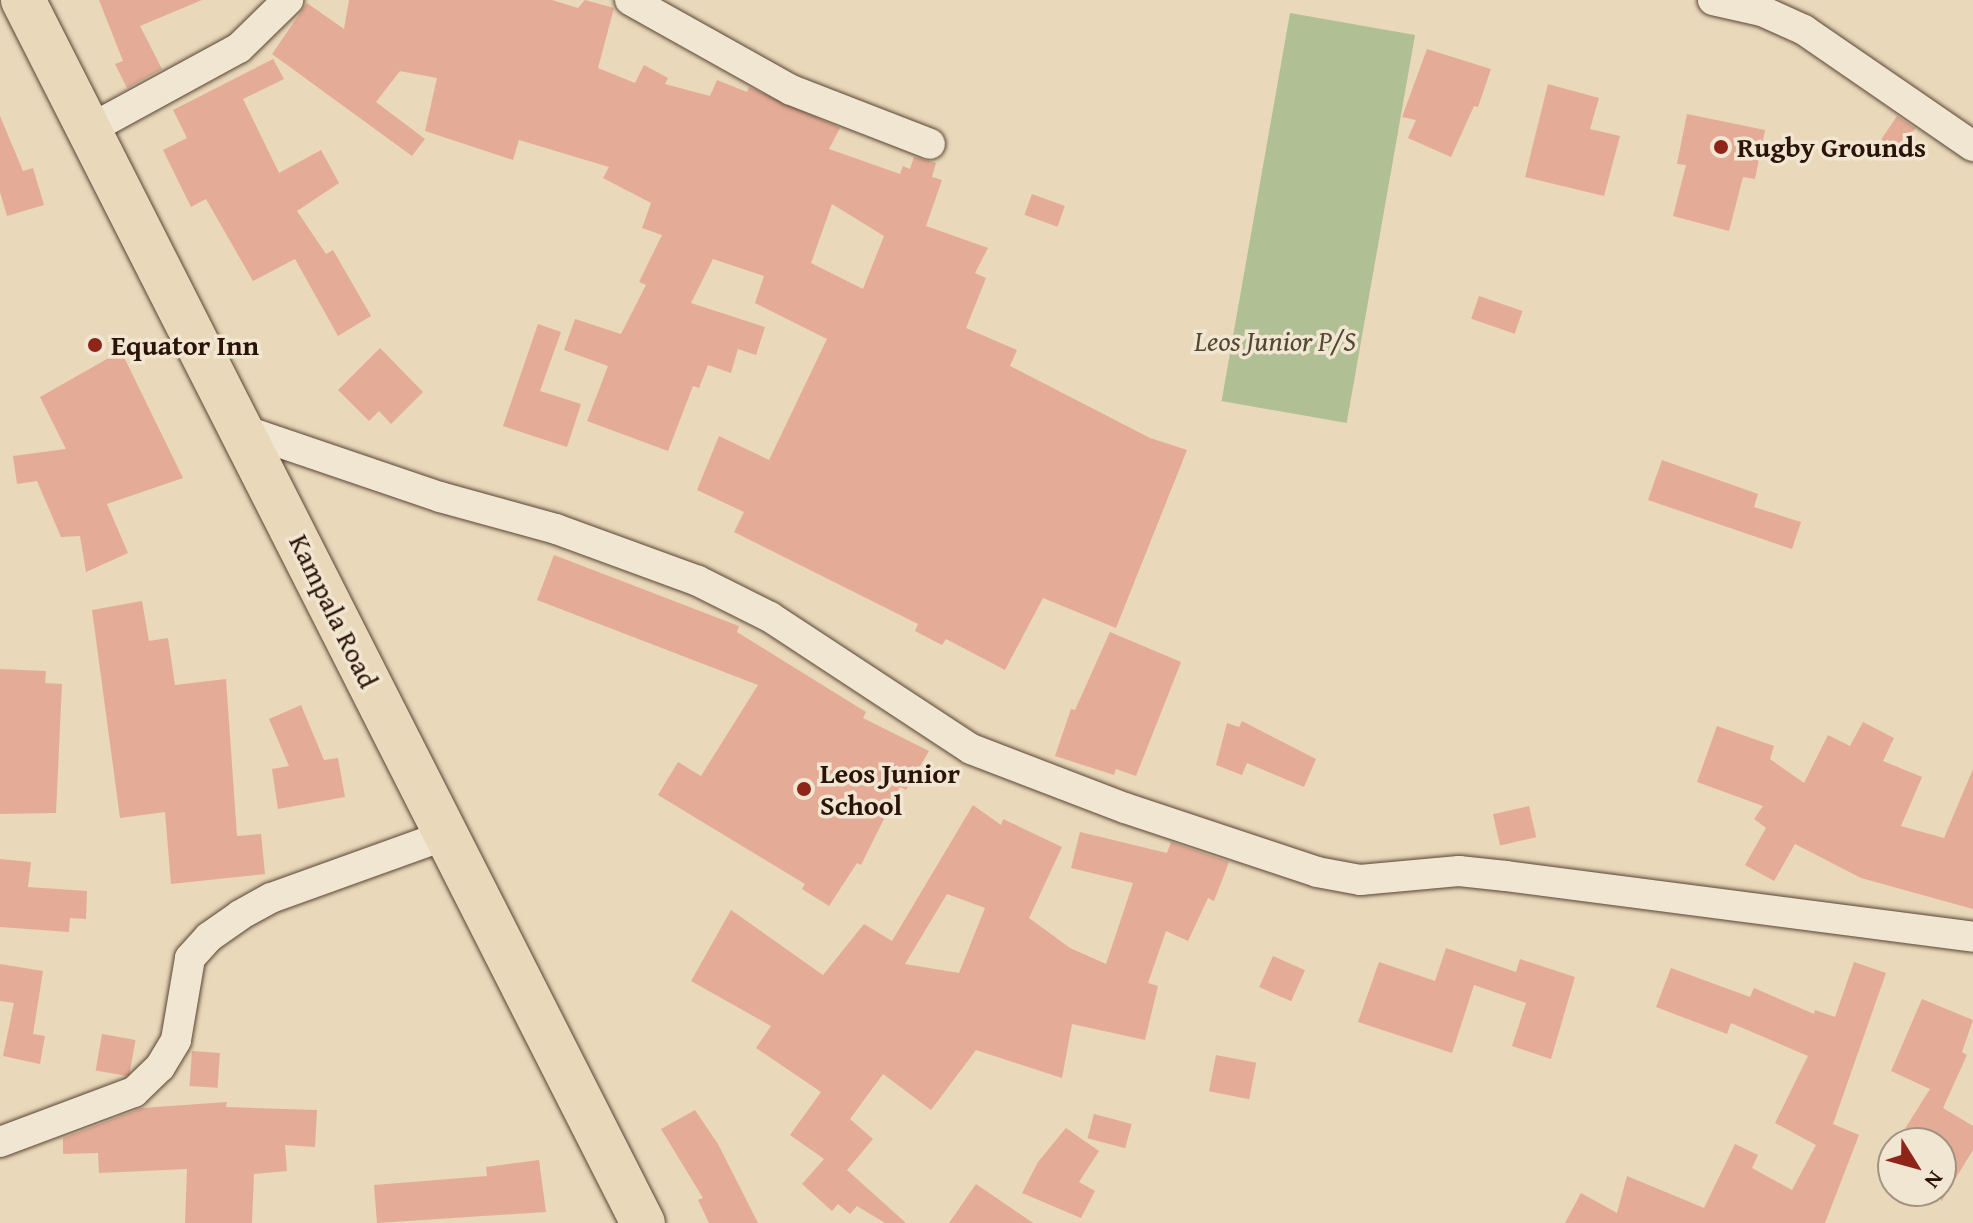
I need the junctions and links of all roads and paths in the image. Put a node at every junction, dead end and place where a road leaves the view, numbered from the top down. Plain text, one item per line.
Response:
1 (23, 0) edge
2 (288, 0) edge
3 (630, 0) edge
4 (1713, 0) edge
5 (92, 128) junction
6 (930, 144) dead end
7 (1973, 146) edge
8 (246, 431) junction
9 (443, 836) junction
10 (1973, 937) edge
11 (0, 1142) edge
12 (643, 1223) edge

1 - 5 main road, Kampala Road
2 - 5 street
3 - 6 street
4 - 7 street
5 - 8 main road, Kampala Road
8 - 9 main road, Kampala Road
8 - 10 street
9 - 11 street
9 - 12 main road, Kampala Road

